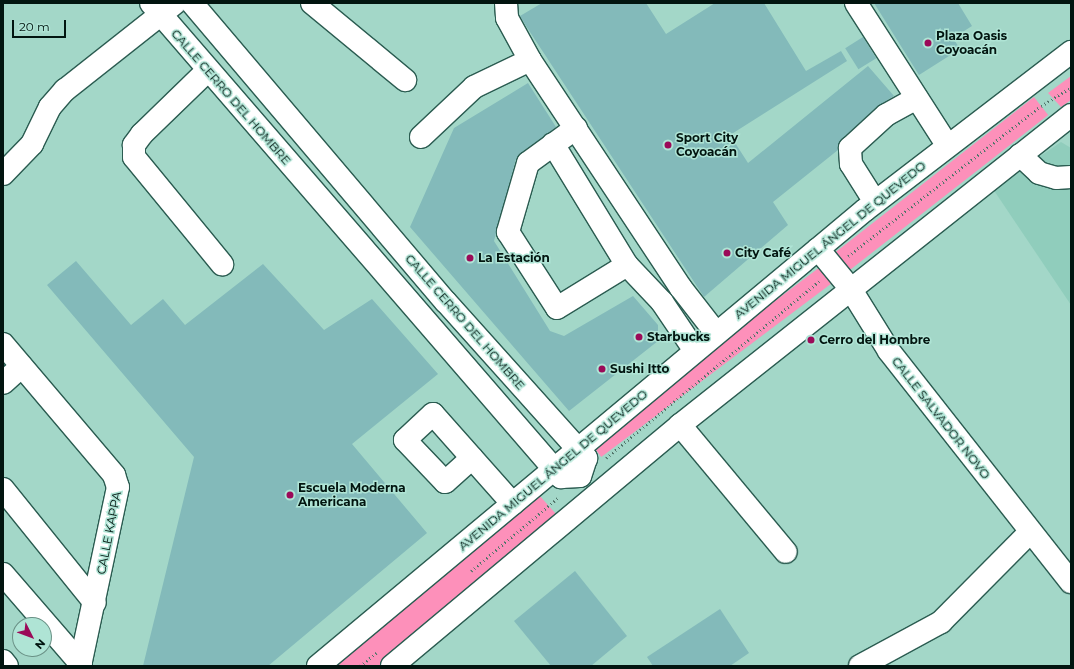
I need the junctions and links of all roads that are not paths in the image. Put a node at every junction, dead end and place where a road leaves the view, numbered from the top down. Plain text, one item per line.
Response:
1 (192, 3) edge
2 (312, 3) edge
3 (506, 3) edge
4 (856, 3) edge
5 (162, 7) edge
6 (1071, 52) edge
7 (530, 60) junction
8 (208, 71) junction
9 (405, 80) dead end
10 (917, 98) junction
11 (1068, 121) edge
12 (576, 128) junction
13 (421, 137) dead end
14 (552, 144) junction
15 (947, 145) junction
16 (1020, 155) junction
17 (335, 170) junction
18 (3, 174) edge
19 (1071, 177) edge
20 (311, 190) junction
21 (875, 202) junction
22 (818, 249) junction
23 (222, 264) dead end
24 (627, 265) junction
25 (850, 288) junction
26 (716, 333) junction
27 (3, 344) edge
28 (695, 351) junction
29 (22, 366) junction
30 (3, 383) edge
31 (680, 425) junction
32 (578, 449) junction
33 (472, 458) dead end
34 (554, 469) junction
35 (581, 477) junction
36 (3, 489) edge
37 (597, 495) junction
38 (513, 504) junction
39 (1030, 532) junction
40 (786, 552) dead end
41 (3, 574) edge
42 (1071, 582) edge
43 (95, 603) junction
44 (3, 661) edge
45 (80, 665) edge
46 (7, 666) edge
47 (318, 666) edge
48 (392, 666) edge
49 (860, 666) edge

1 - 17 street, CALLE CERRO DEL HOMBRE
2 - 9 street
3 - 7 street
4 - 10 street
5 - 8 street, CALLE CERRO DEL HOMBRE
5 - 18 street
6 - 15 street, AVENIDA MIGUEL ÁNGEL DE QUEVEDO
7 - 12 street
7 - 13 street
8 - 20 street, CALLE CERRO DEL HOMBRE
8 - 23 street
10 - 15 street
10 - 21 street
11 - 16 street
12 - 14 street
12 - 26 street
14 - 24 street
14 - 24 street
15 - 21 street, AVENIDA MIGUEL ÁNGEL DE QUEVEDO
16 - 19 street
16 - 25 street
17 - 20 street
17 - 32 street, CALLE CERRO DEL HOMBRE
20 - 34 street, CALLE CERRO DEL HOMBRE
21 - 22 street, AVENIDA MIGUEL ÁNGEL DE QUEVEDO
22 - 25 street, CALLE SALVADOR NOVO
22 - 26 street, AVENIDA MIGUEL ÁNGEL DE QUEVEDO
24 - 28 street
25 - 31 street
25 - 39 street, CALLE SALVADOR NOVO
26 - 28 street, AVENIDA MIGUEL ÁNGEL DE QUEVEDO
27 - 29 street, CALLE KAPPA
28 - 32 street, AVENIDA MIGUEL ÁNGEL DE QUEVEDO
29 - 30 street
29 - 43 street, CALLE KAPPA
31 - 37 street
31 - 40 street
32 - 34 street, AVENIDA MIGUEL ÁNGEL DE QUEVEDO
32 - 35 street, CALLE CERRO DEL HOMBRE
33 - 38 street
34 - 35 street, CALLE CERRO DEL HOMBRE
34 - 38 street, AVENIDA MIGUEL ÁNGEL DE QUEVEDO
35 - 37 street
36 - 43 street
37 - 48 street
38 - 47 street, AVENIDA MIGUEL ÁNGEL DE QUEVEDO
39 - 42 street, CALLE SALVADOR NOVO
39 - 49 street
41 - 45 street
43 - 45 street, CALLE KAPPA
44 - 46 street

